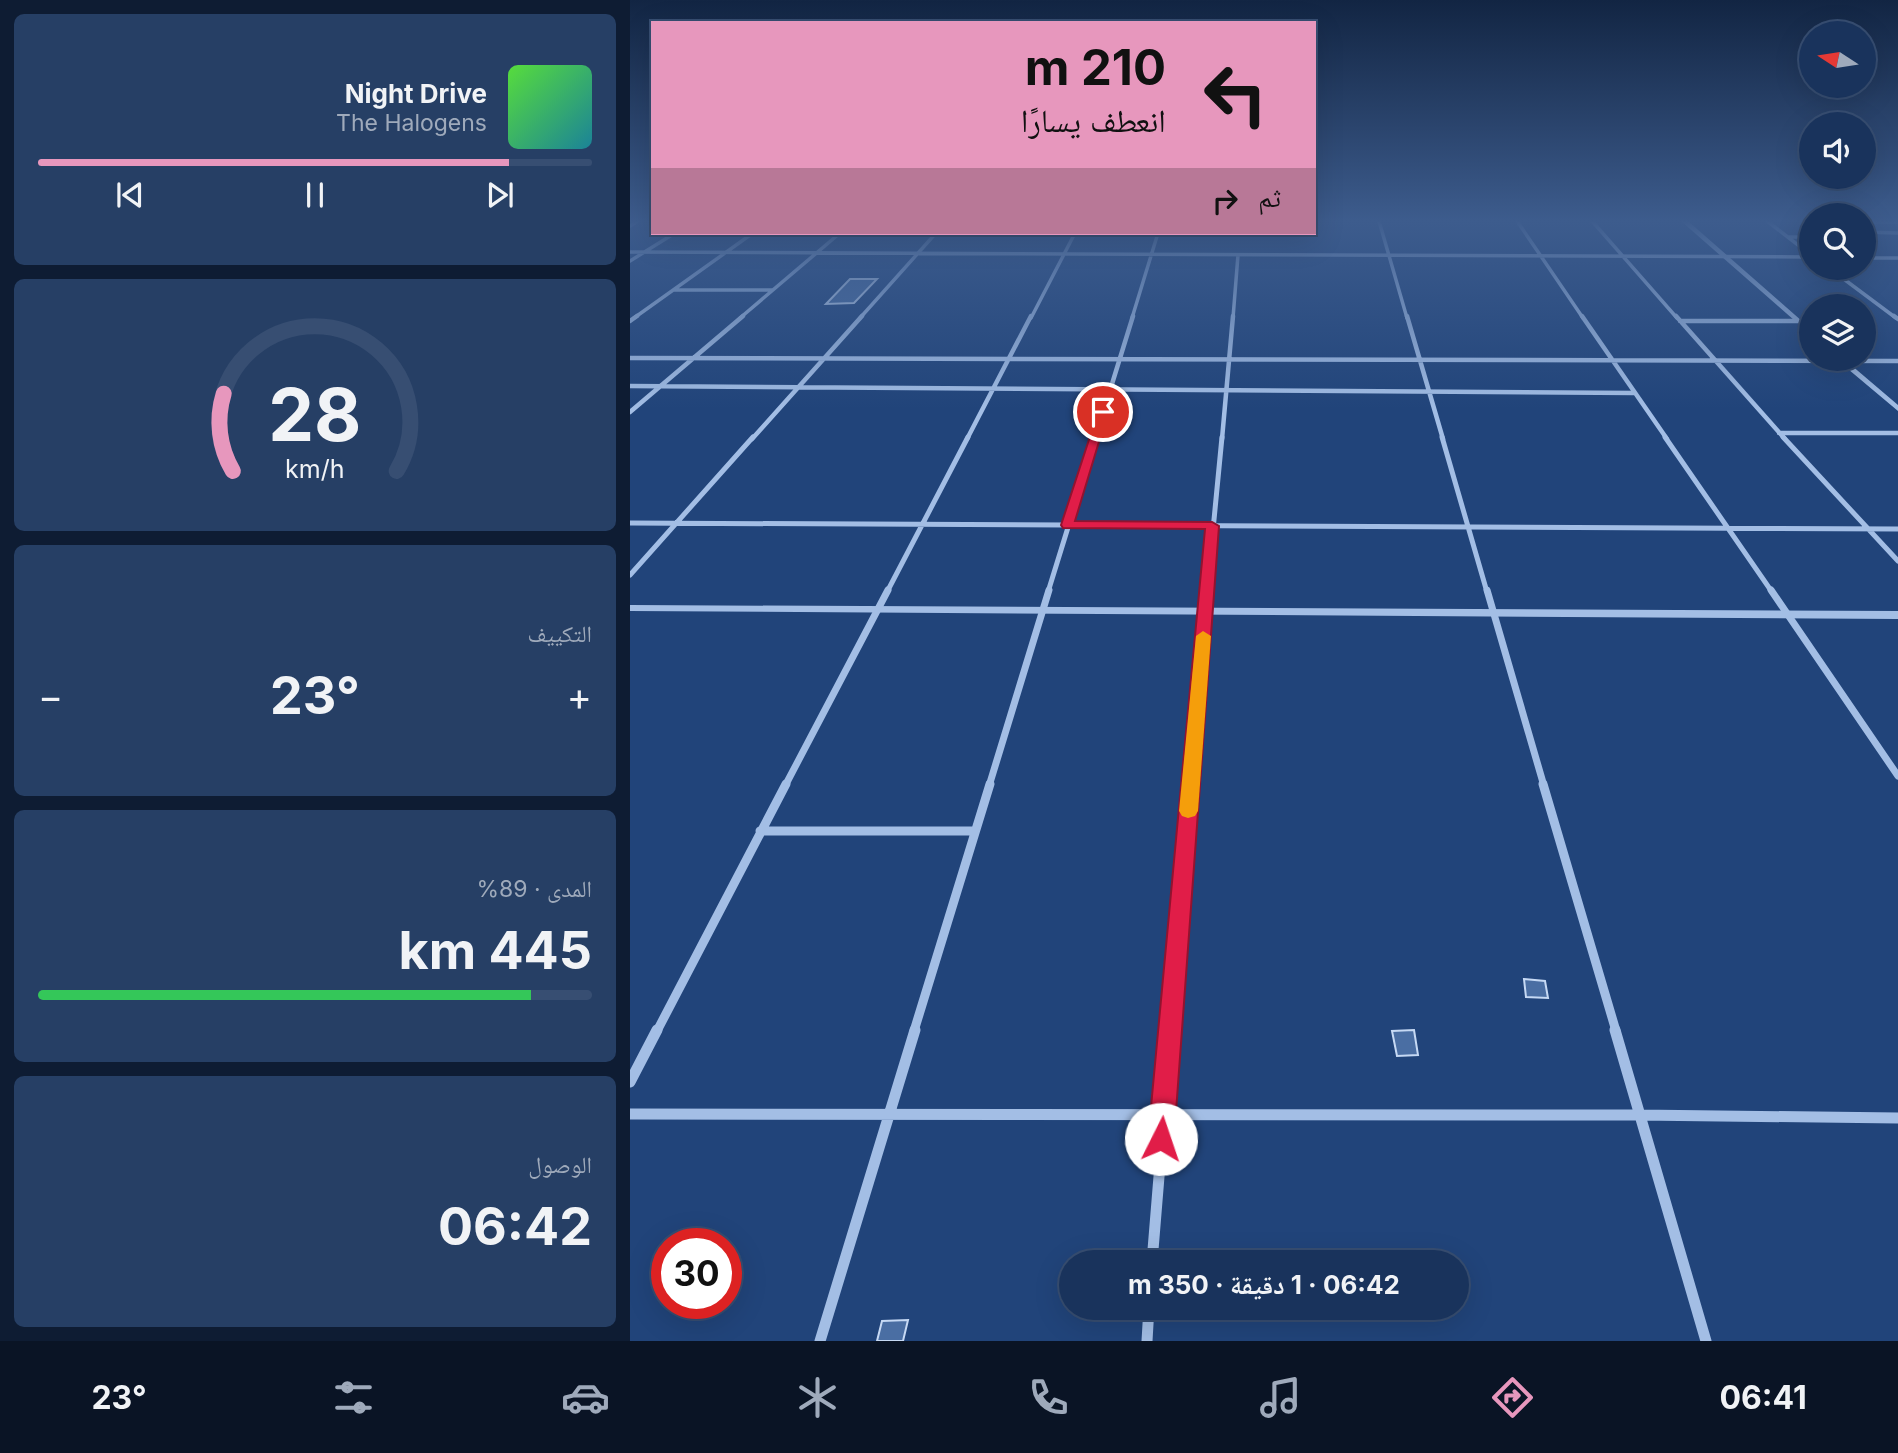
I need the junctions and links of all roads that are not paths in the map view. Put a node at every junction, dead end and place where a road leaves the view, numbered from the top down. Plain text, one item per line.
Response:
1 (682, 284) edge
2 (780, 284) edge
3 (890, 284) edge
4 (1047, 284) edge
5 (1142, 284) edge
6 (1236, 284) edge
7 (1397, 284) edge
8 (1561, 284) edge
9 (1647, 284) edge
10 (1755, 284) edge
11 (1850, 284) edge
12 (673, 290) junction
13 (772, 290) junction
14 (1898, 319) edge
15 (630, 321) edge
16 (1680, 321) junction
17 (1797, 321) joint
18 (630, 358) edge
19 (693, 358) junction
20 (824, 358) junction
21 (1008, 359) junction
22 (1119, 359) junction
23 (1230, 359) junction
24 (1419, 360) junction
25 (1613, 360) junction
26 (1715, 360) junction
27 (1799, 360) edge
28 (1876, 361) edge
29 (1898, 361) edge
30 (1854, 371) edge
31 (630, 386) edge
32 (661, 386) junction
33 (800, 387) junction
34 (992, 388) junction
35 (1110, 389) junction
36 (1227, 390) junction
37 (1428, 391) junction
38 (1635, 393) junction
39 (1898, 409) edge
40 (630, 412) edge
41 (1779, 433) junction
42 (1898, 433) edge
43 (630, 523) edge
44 (675, 524) junction
45 (920, 524) junction
46 (1068, 525) junction
47 (1212, 526) junction
48 (1467, 527) junction
49 (1727, 528) junction
50 (1867, 528) junction
51 (1898, 528) edge
52 (1898, 561) edge
53 (630, 575) edge
54 (630, 608) edge
55 (876, 610) junction
56 (1042, 610) junction
57 (1205, 611) junction
58 (1493, 613) junction
59 (1787, 615) junction
60 (1898, 615) edge
61 (1898, 776) edge
62 (760, 831) junction
63 (974, 831) junction
64 (630, 1082) edge
65 (630, 1114) edge
66 (888, 1114) junction
67 (1163, 1114) junction
68 (1639, 1115) junction
69 (1898, 1118) edge
70 (1153, 1250) edge
71 (1148, 1320) edge
72 (820, 1341) edge
73 (1147, 1341) edge
74 (1706, 1341) edge

1 - 12 street
2 - 13 street
3 - 20 street
4 - 21 street
5 - 22 street
6 - 23 street
7 - 24 street
8 - 25 street
9 - 16 street
10 - 17 street
11 - 14 street
12 - 13 street
12 - 15 street
13 - 19 street
16 - 17 street
16 - 26 street
18 - 19 street
19 - 20 street
19 - 32 street
20 - 21 street
20 - 33 street
21 - 22 street
21 - 34 street
22 - 23 street
22 - 35 street
23 - 24 street
23 - 36 street
24 - 25 street
24 - 37 street
25 - 26 street
25 - 38 street
26 - 27 street
26 - 41 street
28 - 29 street
30 - 39 street
31 - 32 street
32 - 33 street
32 - 40 street
33 - 34 street
33 - 44 street
34 - 35 street
34 - 45 street
35 - 36 street
35 - 46 street
36 - 37 street
36 - 47 street
37 - 38 street
37 - 48 street
38 - 49 street
41 - 42 street
41 - 50 street
43 - 44 street
44 - 45 street
44 - 53 street
45 - 46 street
45 - 55 street
46 - 47 street
46 - 56 street
47 - 48 street
47 - 57 street
48 - 49 street
48 - 58 street
49 - 50 street
49 - 59 street
50 - 51 street
50 - 52 street
54 - 55 street
55 - 56 street
55 - 62 street
56 - 57 street
56 - 63 street
57 - 58 street
57 - 67 street
58 - 59 street
58 - 68 street
59 - 60 street
59 - 61 street
62 - 63 street
62 - 64 street
63 - 66 street
65 - 66 street
66 - 67 street
66 - 72 street
67 - 68 street
67 - 70 street
68 - 69 street
68 - 74 street
71 - 73 street

